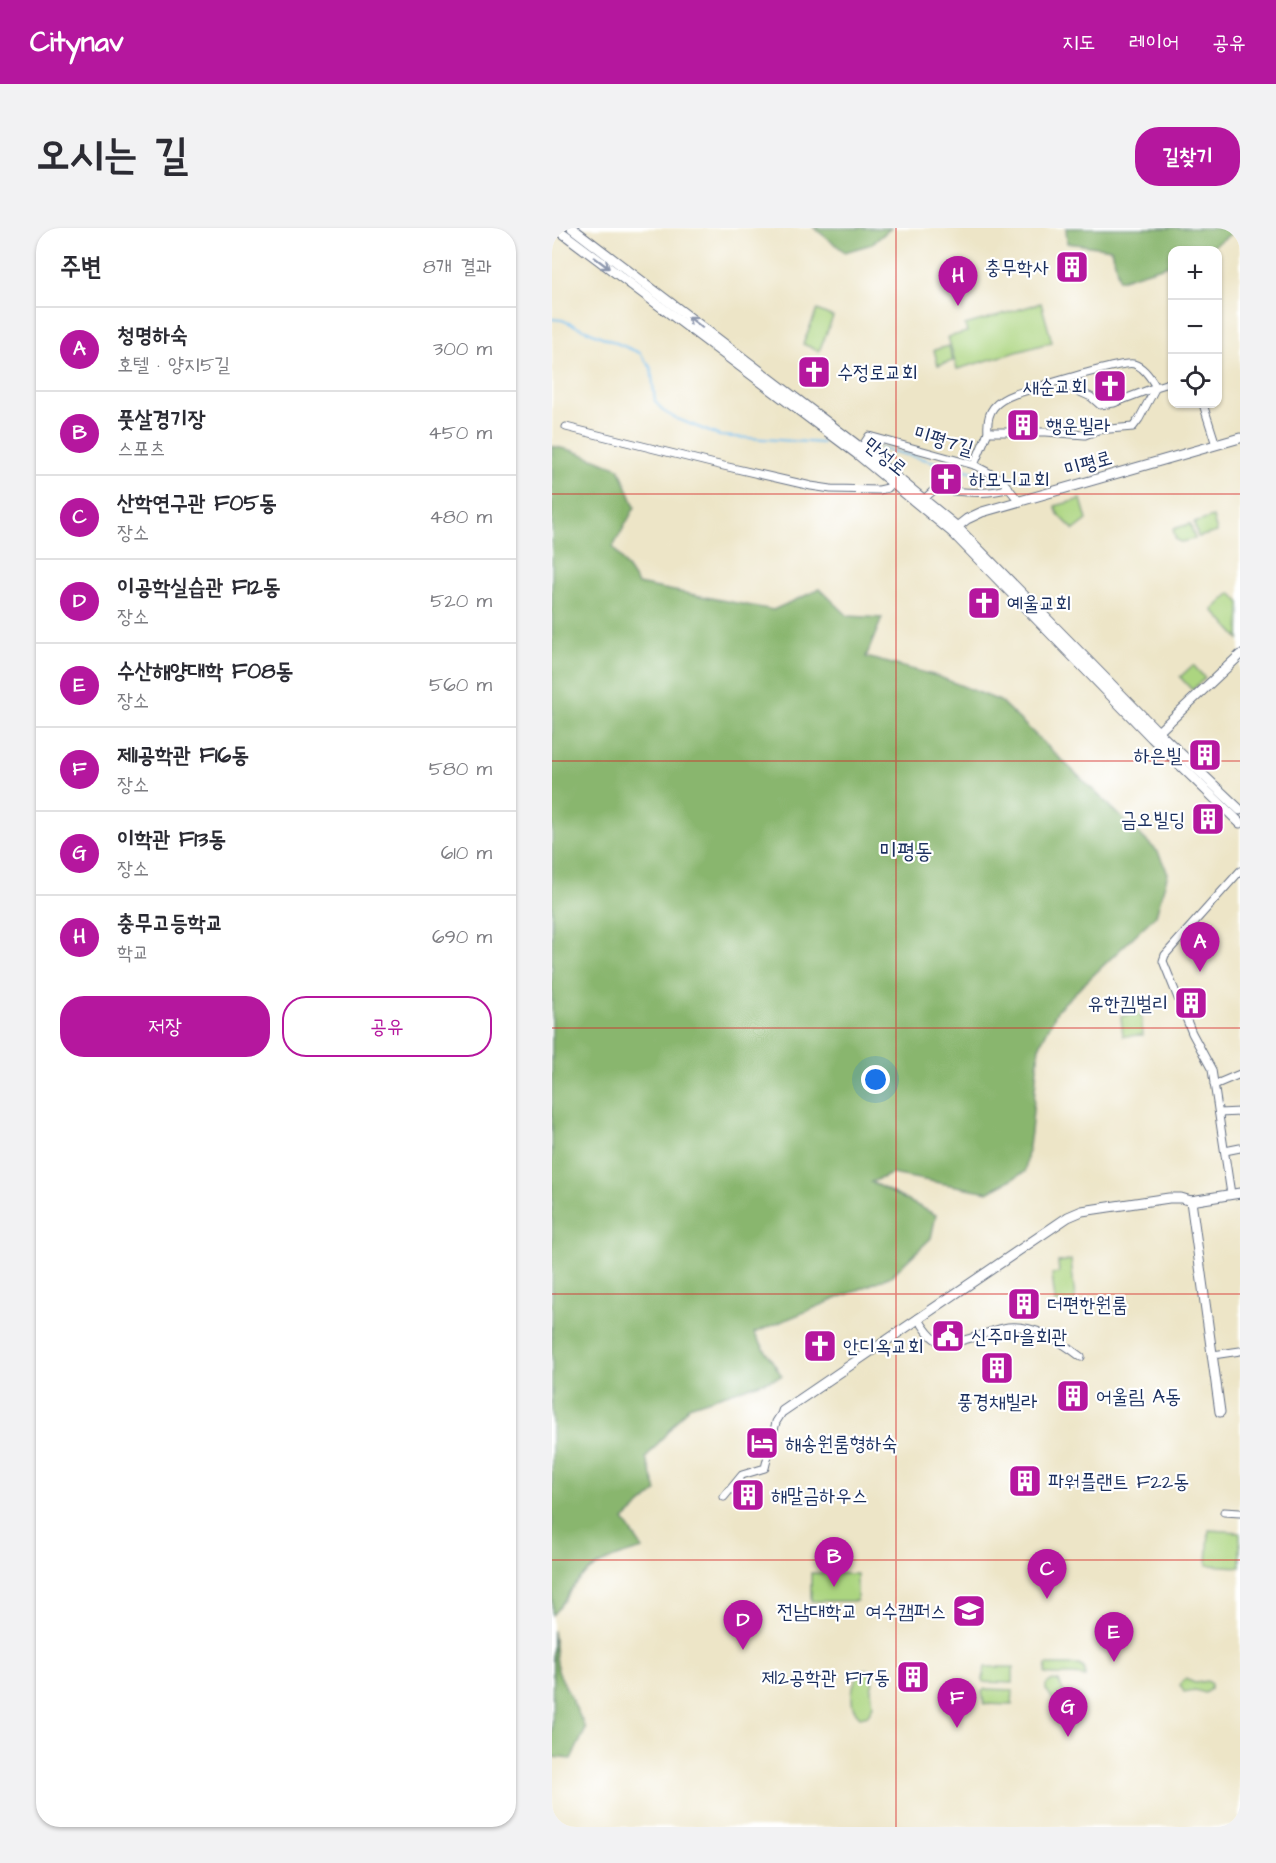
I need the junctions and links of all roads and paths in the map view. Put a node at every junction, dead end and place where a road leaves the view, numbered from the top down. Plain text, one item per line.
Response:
1 (556, 228) edge
2 (572, 228) edge
3 (1066, 380) junction
4 (1168, 383) edge
5 (1156, 387) junction
6 (1204, 408) edge
7 (566, 427) dead end
8 (987, 432) junction
9 (1240, 438) edge
10 (1216, 445) junction
11 (859, 451) junction
12 (974, 465) junction
13 (894, 481) junction
14 (1009, 488) junction
15 (923, 500) junction
16 (1019, 501) junction
17 (954, 529) junction
18 (1240, 656) edge
19 (1155, 735) junction
20 (1240, 810) edge
21 (1240, 824) edge
22 (1240, 871) edge
23 (1240, 1074) edge
24 (1214, 1084) junction
25 (1240, 1112) edge
26 (1219, 1113) junction
27 (1240, 1149) edge
28 (1225, 1151) junction
29 (1236, 1194) edge
30 (1191, 1201) junction
31 (918, 1318) junction
32 (1240, 1351) edge
33 (1213, 1355) junction
34 (1081, 1357) dead end
35 (783, 1410) joint
36 (1220, 1412) dead end
37 (724, 1497) dead end
38 (1224, 1512) dead end
39 (1240, 1513) edge

1 -> 11 street, 만성로
11 -> 2 street, 만성로
3 - 5 street
3 - 5 street
3 - 8 street
4 - 5 street
5 - 8 street
6 - 10 street
7 - 13 street
8 - 12 street
9 - 10 street, 미평로
10 - 16 street, 미평로
11 - 12 street, 미평7길
11 - 13 street, 만성로
12 - 14 street, 미평7길
13 - 15 street, 만성로
13 - 17 street, 만성로
14 - 15 street
14 - 16 street, 미평7길
15 - 17 street, 만성로
16 - 17 street, 미평로
17 - 19 street, 만성로
18 - 19 street
19 - 20 street, 만성로
19 - 21 street, 만성로
22 - 24 street
23 - 24 street
24 - 26 street
25 - 26 street
26 - 28 street
27 - 28 street
28 - 29 street
29 - 30 street
30 - 31 street
30 - 33 street
31 - 34 street
31 - 35 street
32 - 33 street
33 - 36 street
35 - 37 street
38 - 39 street

